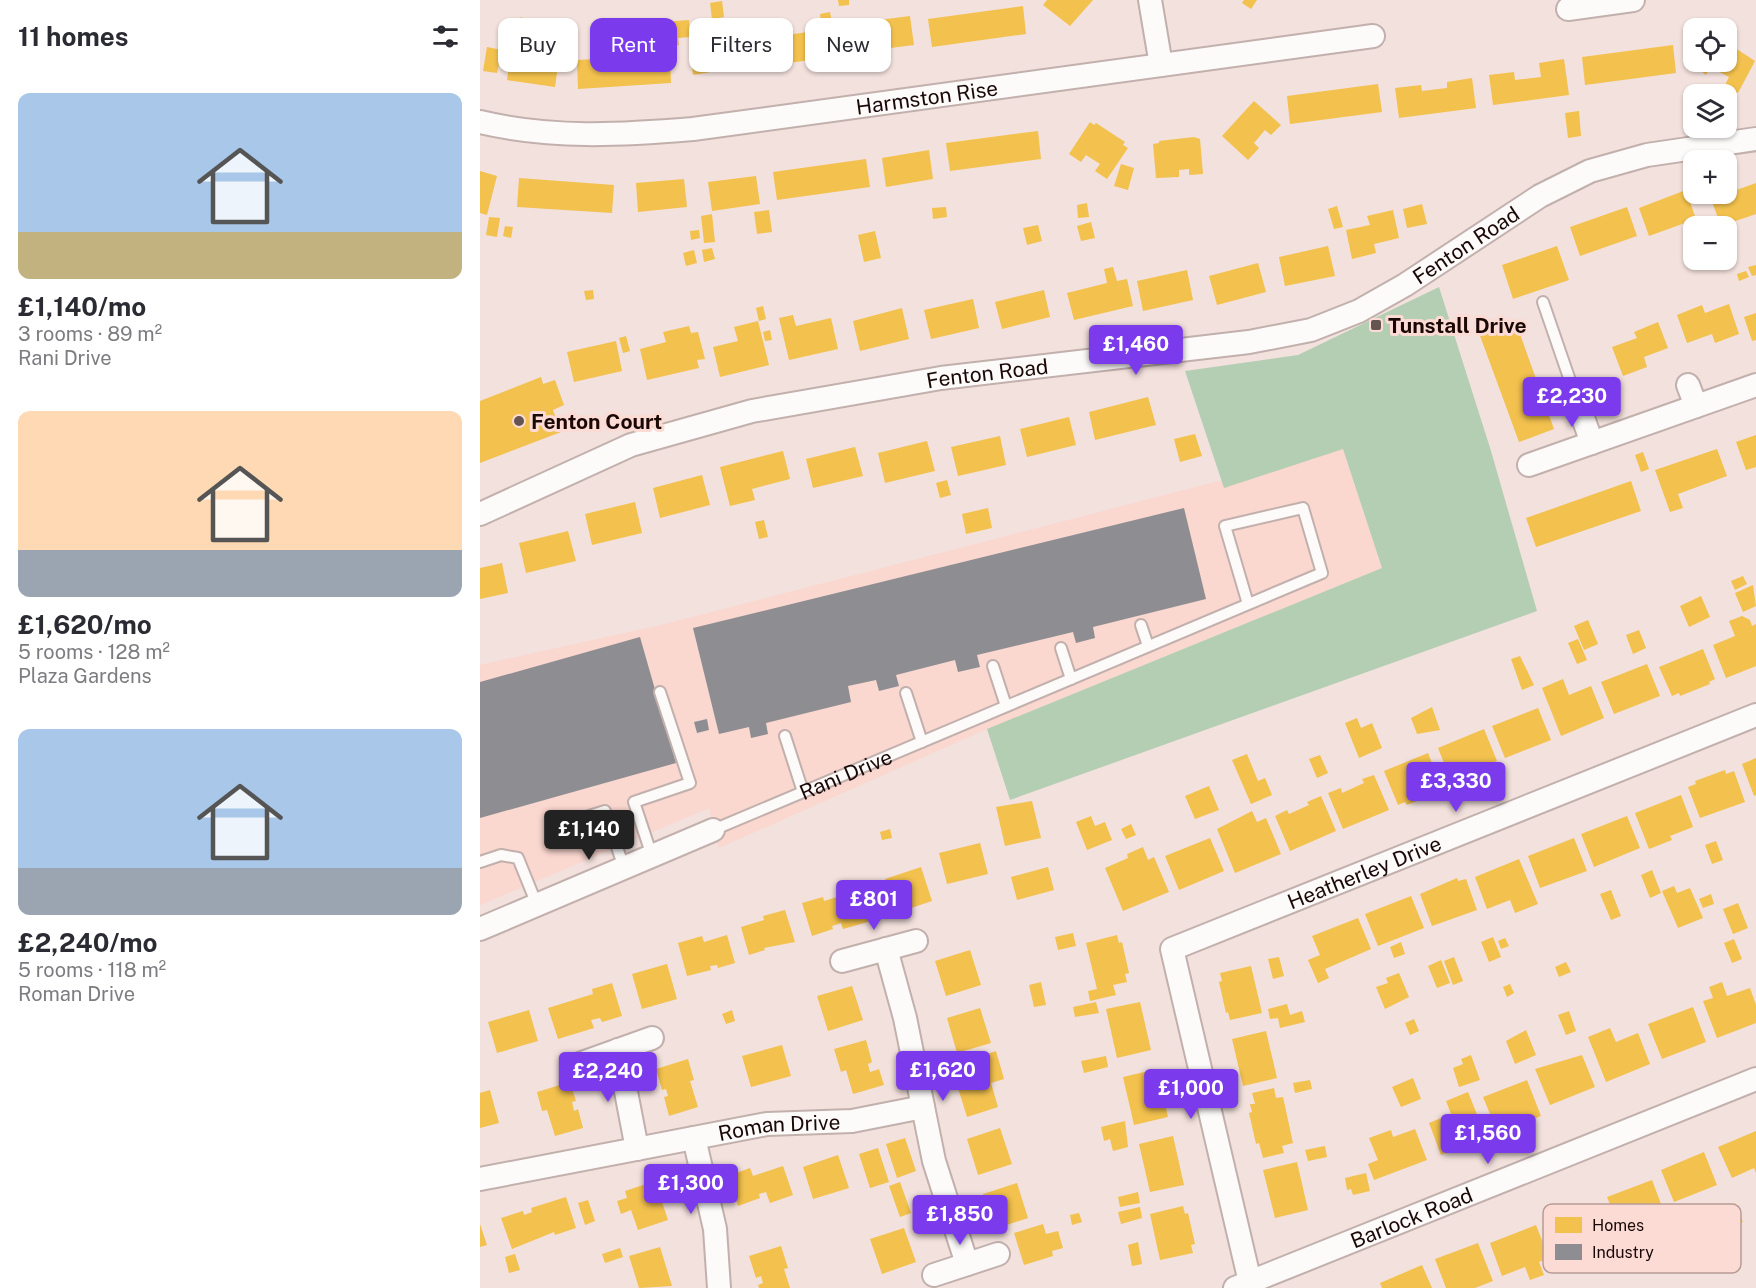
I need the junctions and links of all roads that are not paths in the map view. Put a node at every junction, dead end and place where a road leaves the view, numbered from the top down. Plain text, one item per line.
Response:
1 (1150, 0) edge
2 (1633, 0) edge
3 (1568, 9) dead end
4 (1373, 36) dead end
5 (1161, 65) junction
6 (480, 122) edge
7 (1756, 139) edge
8 (1543, 302) dead end
9 (1756, 385) edge
10 (1576, 398) joint
11 (1592, 443) junction
12 (1529, 465) dead end
13 (480, 514) edge
14 (1248, 604) junction
15 (1141, 625) dead end
16 (1148, 646) junction
17 (1061, 648) dead end
18 (993, 666) dead end
19 (1071, 679) junction
20 (660, 692) dead end
21 (906, 693) dead end
22 (1006, 706) junction
23 (1756, 715) edge
24 (785, 736) dead end
25 (922, 742) junction
26 (803, 792) junction
27 (567, 823) dead end
28 (713, 830) joint
29 (652, 856) junction
30 (480, 862) edge
31 (624, 868) junction
32 (537, 905) junction
33 (480, 929) edge
34 (916, 941) dead end
35 (886, 949) junction
36 (842, 961) dead end
37 (652, 1038) dead end
38 (618, 1050) junction
39 (582, 1062) dead end
40 (1756, 1079) edge
41 (923, 1107) junction
42 (694, 1138) junction
43 (637, 1149) junction
44 (480, 1179) edge
45 (998, 1254) dead end
46 (968, 1264) junction
47 (934, 1275) dead end
48 (1242, 1285) edge
49 (719, 1288) edge

1 - 5 street
2 - 3 street
4 - 5 street, Harmston Rise
5 - 6 street, Harmston Rise
7 - 13 street, Fenton Road
8 - 10 lane
9 - 11 street
10 - 11 street
11 - 12 street
14 - 14 lane, Rani Drive
14 - 16 lane, Rani Drive
15 - 16 lane
16 - 19 lane, Rani Drive
17 - 19 lane
18 - 22 lane
19 - 22 lane, Rani Drive
20 - 29 lane
21 - 25 lane
22 - 25 lane, Rani Drive
23 - 48 street, Heatherley Drive
24 - 26 lane
25 - 26 lane, Rani Drive
26 - 28 lane, Rani Drive
27 - 31 lane
28 - 29 street, Rani Drive
29 - 31 street, Rani Drive
30 - 32 lane
31 - 32 street, Rani Drive
32 - 33 street, Rani Drive
34 - 35 street
35 - 36 street
35 - 41 street
37 - 38 street
38 - 39 street
38 - 43 street
40 - 48 street, Barlock Road
41 - 42 street, Roman Drive
41 - 46 street
42 - 43 street, Roman Drive
42 - 49 street
43 - 44 street, Roman Drive
45 - 46 street
46 - 47 street

